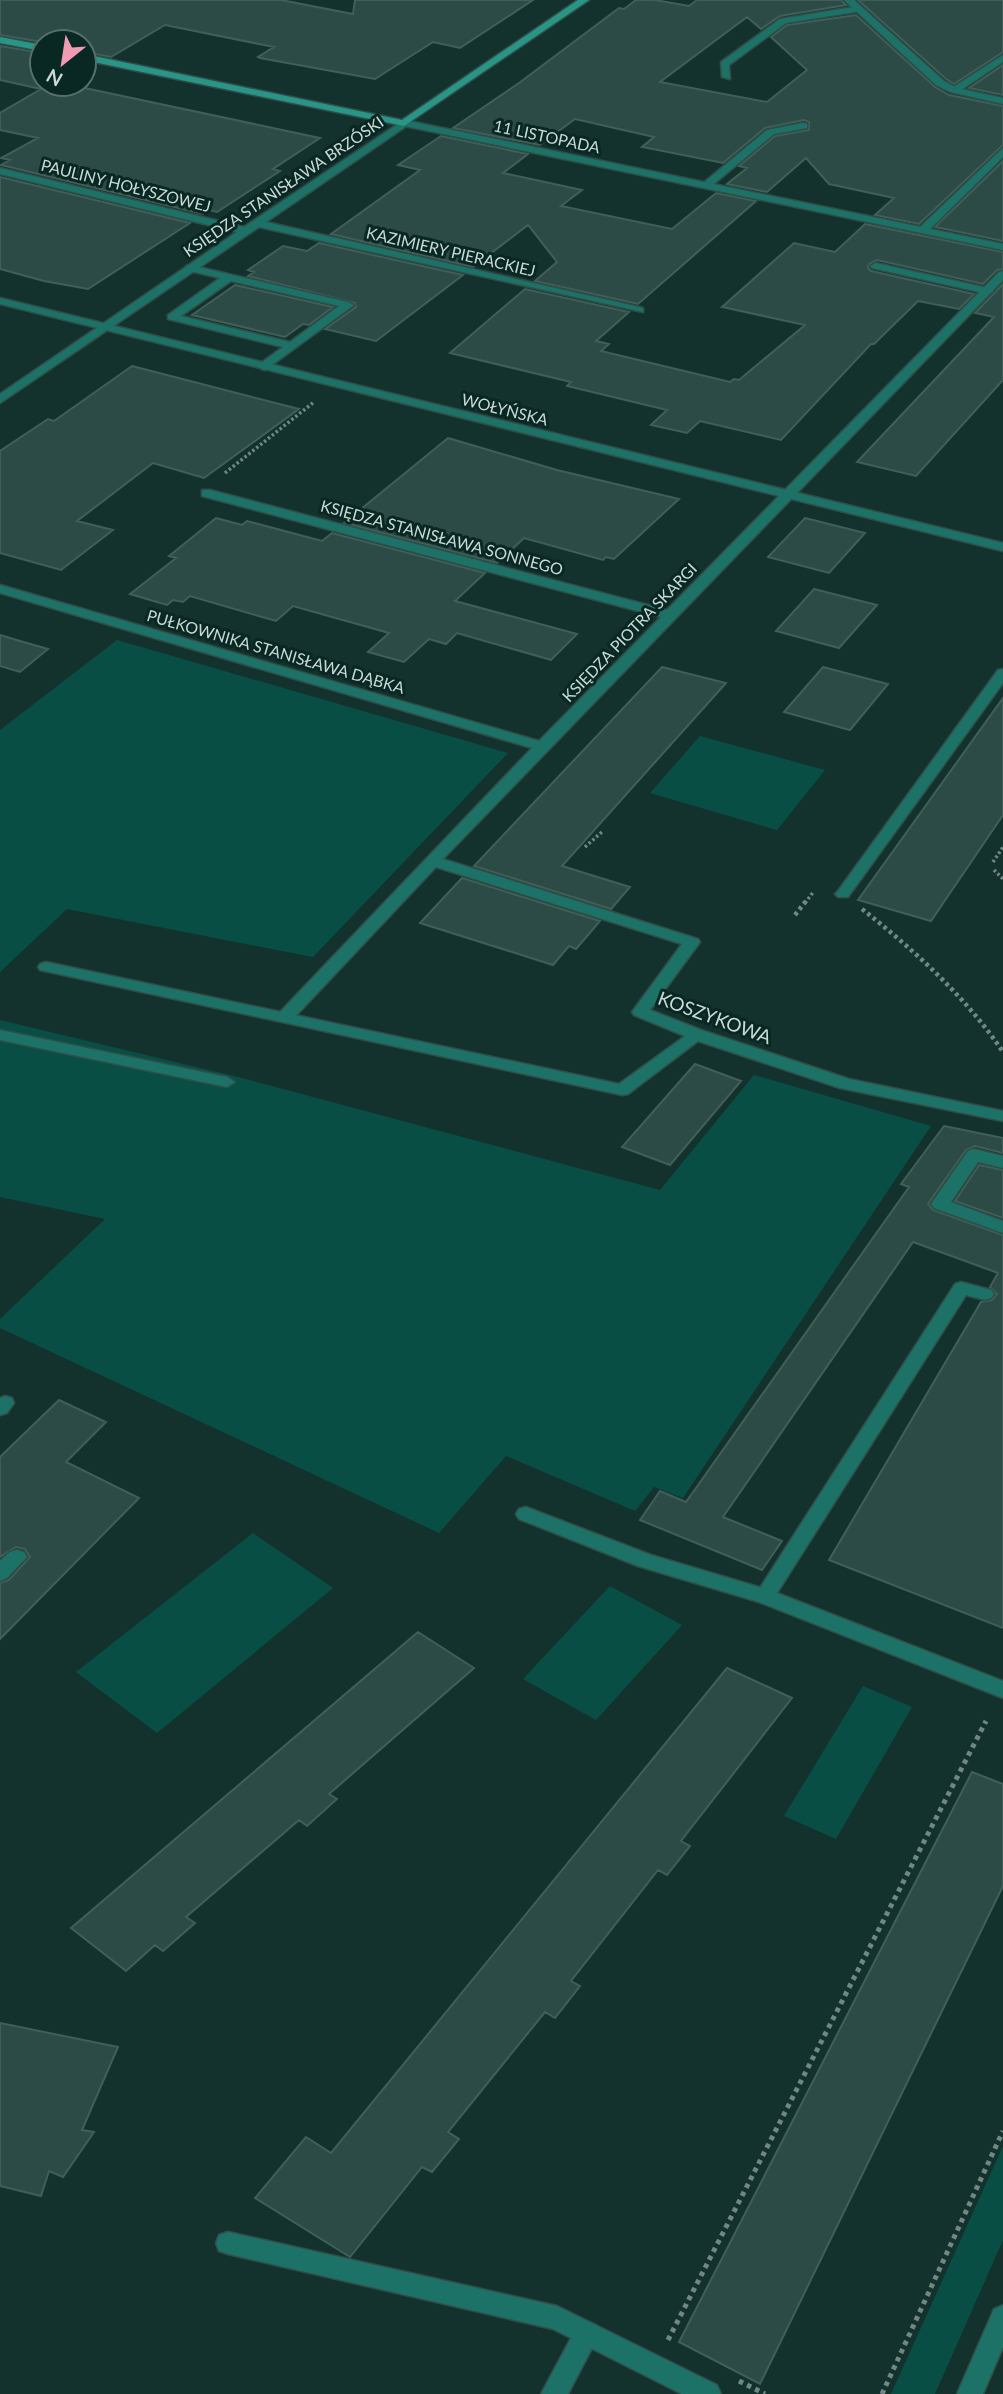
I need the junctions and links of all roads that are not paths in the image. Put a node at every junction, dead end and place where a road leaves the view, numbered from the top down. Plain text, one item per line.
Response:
1 (584, 0) edge
2 (849, 0) edge
3 (859, 9) junction
4 (0, 40) edge
5 (28, 45) edge
6 (1003, 58) edge
7 (98, 60) edge
8 (727, 77) dead end
9 (954, 90) junction
10 (1003, 101) edge
11 (404, 123) junction
12 (803, 126) dead end
13 (1003, 151) edge
14 (0, 171) edge
15 (706, 185) junction
16 (256, 223) junction
17 (923, 230) junction
18 (245, 231) junction
19 (1003, 247) edge
20 (876, 267) dead end
21 (190, 268) junction
22 (1003, 274) edge
23 (229, 277) junction
24 (988, 291) junction
25 (0, 301) edge
26 (639, 310) dead end
27 (104, 326) junction
28 (292, 346) junction
29 (265, 366) junction
30 (0, 399) edge
31 (206, 493) road end
32 (788, 493) junction
33 (1003, 547) edge
34 (0, 589) edge
35 (670, 615) junction
36 (1003, 673) edge
37 (542, 746) junction
38 (433, 861) junction
39 (843, 894) road end
40 (46, 967) dead end
41 (285, 1017) junction
42 (0, 1035) edge
43 (698, 1035) junction
44 (228, 1082) dead end
45 (1003, 1116) edge
46 (1003, 1162) edge
47 (1003, 1227) edge
48 (985, 1294) dead end
49 (526, 1514) dead end
50 (17, 1557) dead end
51 (0, 1573) edge
52 (765, 1596) junction
53 (1003, 1690) edge
54 (228, 2243) dead end
55 (1003, 2317) edge
56 (587, 2333) junction
57 (554, 2394) edge
58 (708, 2394) edge
59 (970, 2394) edge

1 - 11 main road, KSIĘDZA STANISŁAWA BRZÓSKI
2 - 3 street
3 - 8 street
3 - 9 street
4 - 5 main road
6 - 9 street
7 - 11 main road, 11 LISTOPADA
9 - 10 street
11 - 15 street, 11 LISTOPADA
11 - 16 street, KSIĘDZA STANISŁAWA BRZÓSKI
12 - 15 street
13 - 17 street
14 - 18 street, PAULINY HOŁYSZOWEJ
15 - 17 street, 11 LISTOPADA
16 - 18 street, KSIĘDZA STANISŁAWA BRZÓSKI
16 - 26 street, KAZIMIERY PIERACKIEJ
17 - 19 street, 11 LISTOPADA
18 - 21 street, KSIĘDZA STANISŁAWA BRZÓSKI
20 - 24 street
21 - 23 street
21 - 27 street, KSIĘDZA STANISŁAWA BRZÓSKI
22 - 24 street, KSIĘDZA PIOTRA SKARGI
23 - 28 street
23 - 28 street
24 - 32 street, KSIĘDZA PIOTRA SKARGI
25 - 27 street, WOŁYŃSKA
27 - 29 street, WOŁYŃSKA
27 - 30 street, KSIĘDZA STANISŁAWA BRZÓSKI
28 - 29 street
29 - 32 street, WOŁYŃSKA
31 - 35 street, KSIĘDZA STANISŁAWA SONNEGO
32 - 33 street, WOŁYŃSKA
32 - 35 street, KSIĘDZA PIOTRA SKARGI
34 - 37 street, PUŁKOWNIKA STANISŁAWA DĄBKA
35 - 37 street, KSIĘDZA PIOTRA SKARGI
36 - 39 street
37 - 38 street, KSIĘDZA PIOTRA SKARGI
38 - 41 street, KSIĘDZA PIOTRA SKARGI
38 - 43 street, KOSZYKOWA
40 - 41 street
41 - 43 street
42 - 44 street
43 - 45 street, KOSZYKOWA
46 - 47 street
48 - 52 street
49 - 52 street
50 - 51 street
52 - 53 street
54 - 56 street
55 - 59 street
56 - 57 street
56 - 58 street

